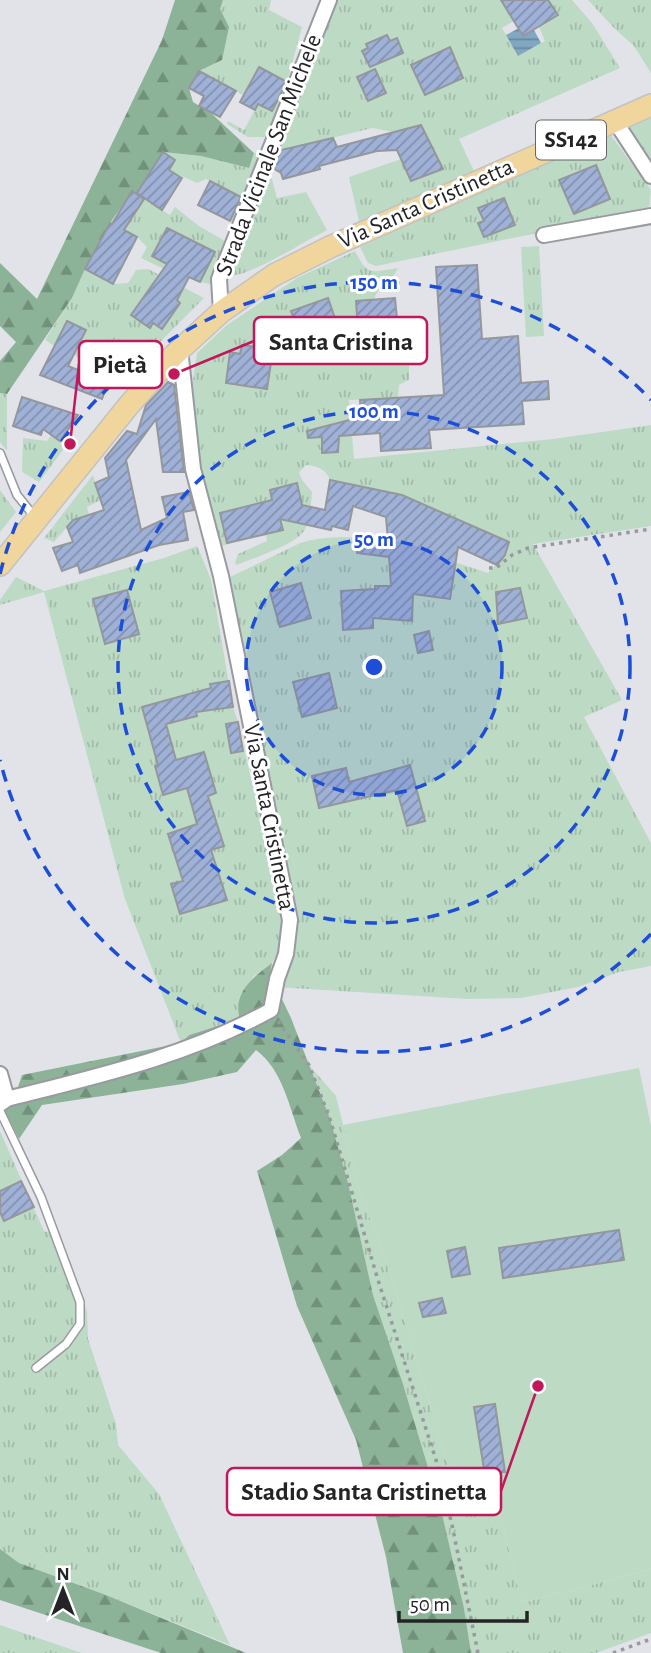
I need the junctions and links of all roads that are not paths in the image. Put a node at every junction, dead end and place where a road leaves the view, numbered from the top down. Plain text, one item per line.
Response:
1 (329, 0) edge
2 (651, 105) edge
3 (615, 121) junction
4 (651, 176) edge
5 (651, 216) edge
6 (544, 236) dead end
7 (221, 312) junction
8 (180, 349) junction
9 (0, 453) edge
10 (36, 518) junction
11 (0, 565) edge
12 (0, 1074) edge
13 (2, 1105) edge
14 (36, 1368) dead end

1 - 7 street, Strada Vicinale San Michele
2 - 3 main road, Via Santa Cristinetta / SS142
3 - 4 street
3 - 7 main road, Via Santa Cristinetta / SS142
5 - 6 street
7 - 8 main road, Via Santa Cristinetta
8 - 10 main road, Via Santa Cristinetta
8 - 13 street, Via Santa Cristinetta
9 - 10 lane
10 - 11 main road, Via Santa Cristinetta
12 - 13 street
13 - 14 lane

